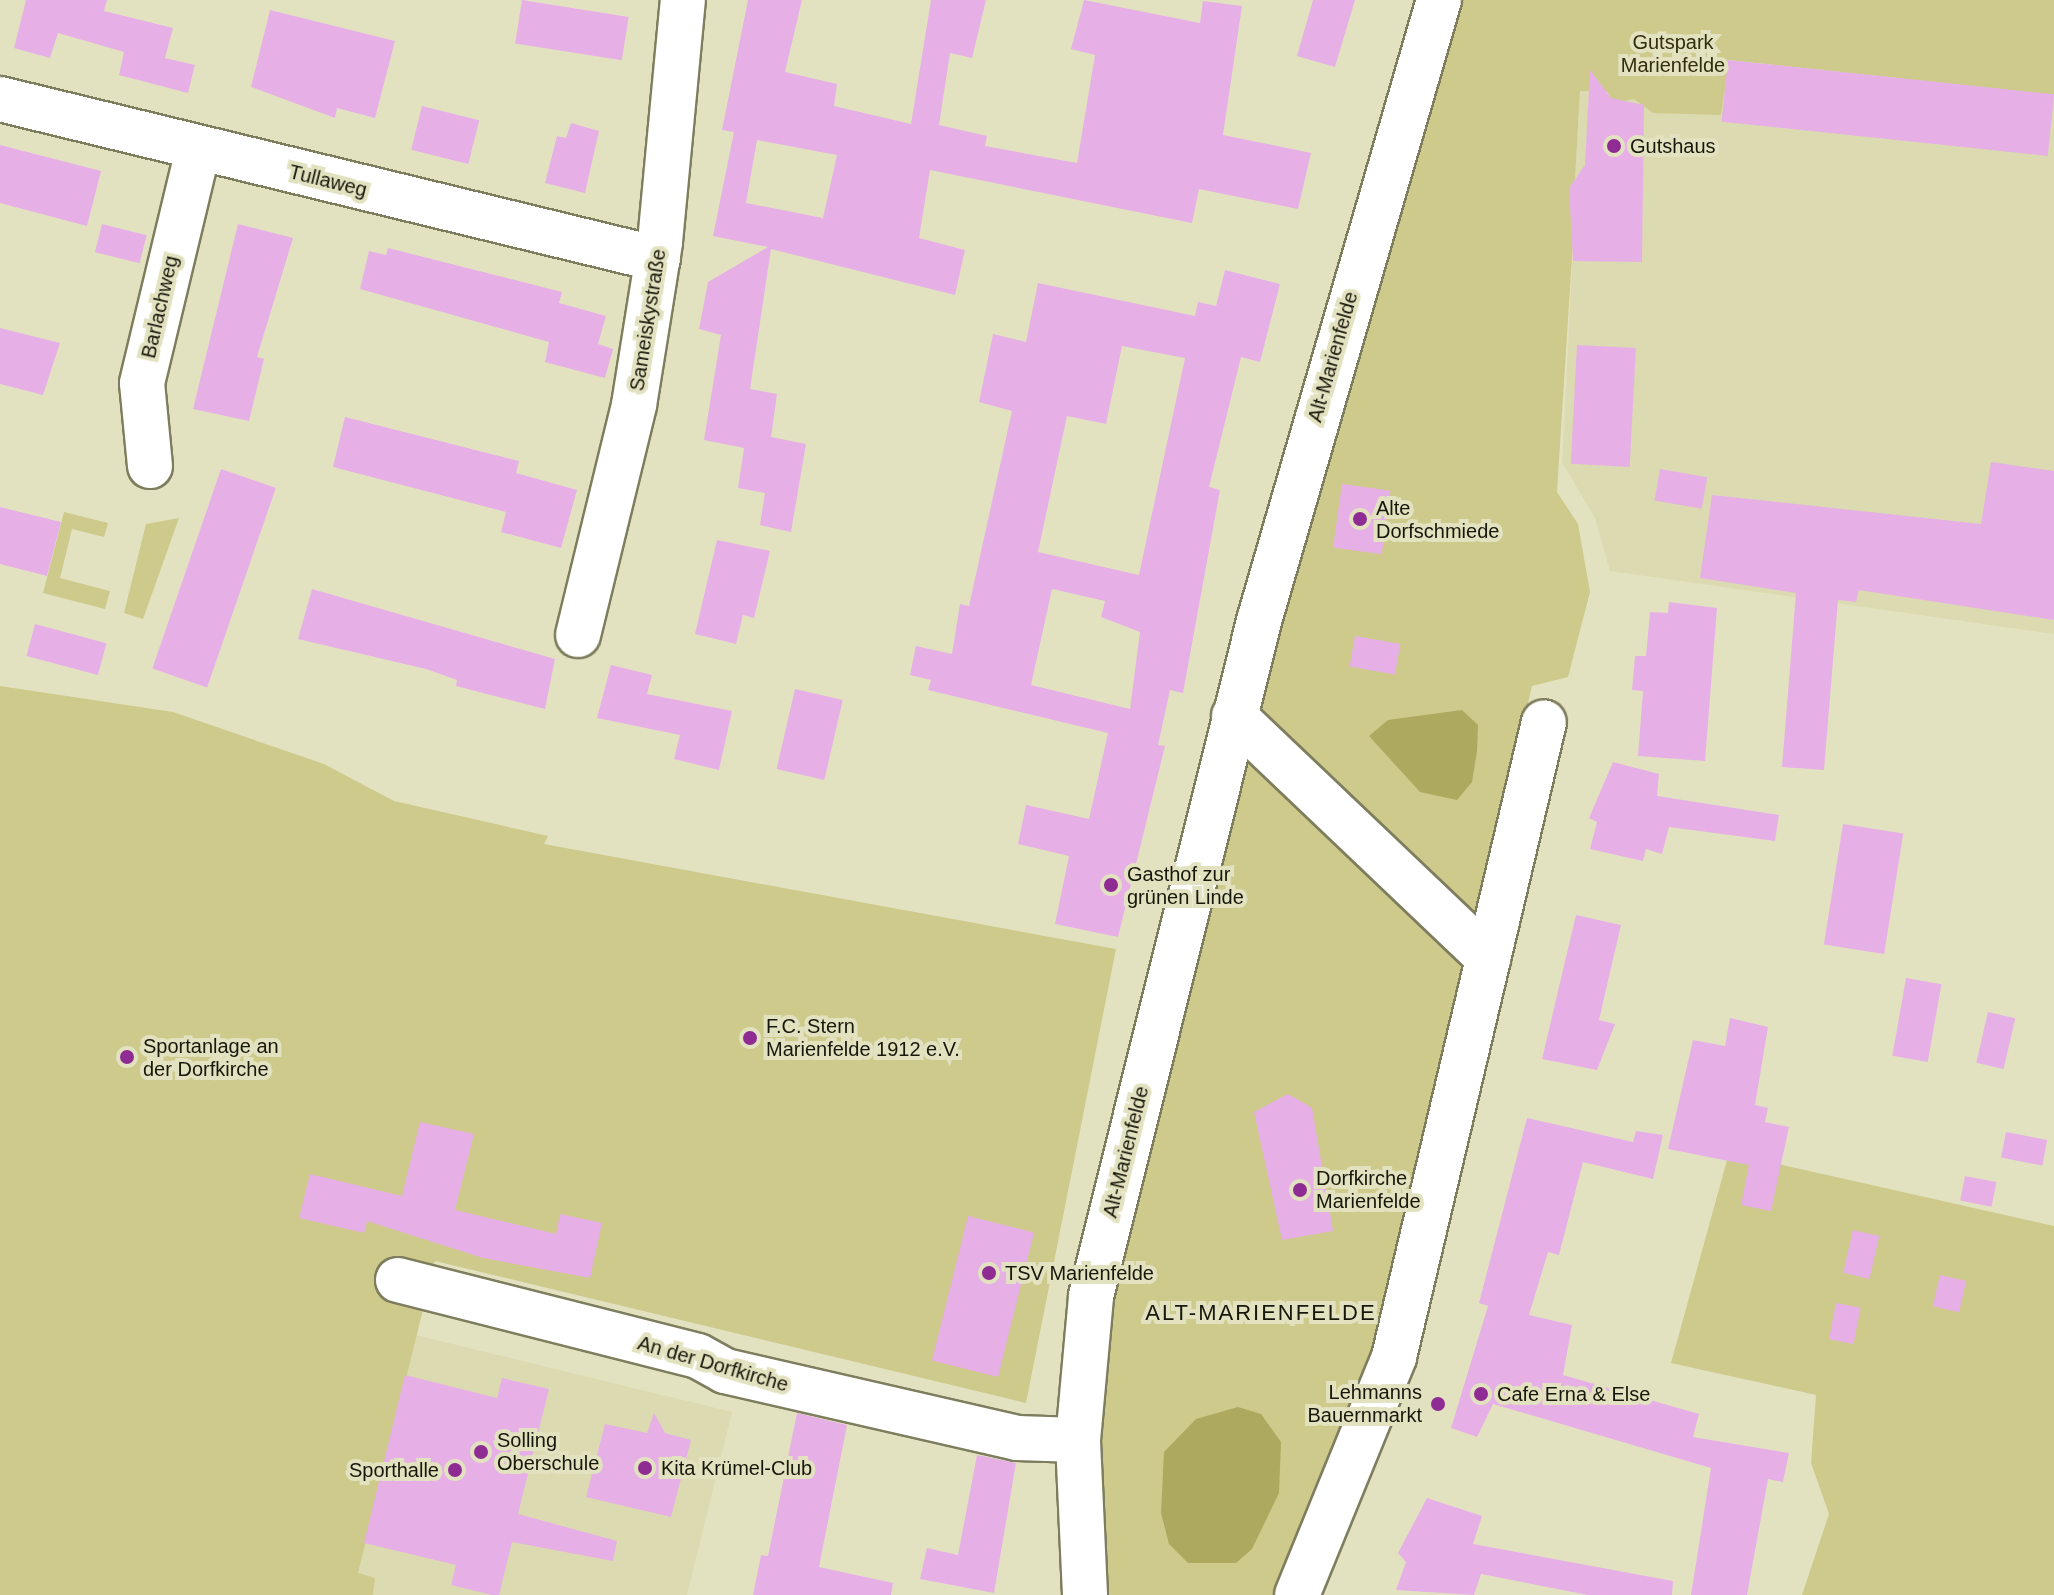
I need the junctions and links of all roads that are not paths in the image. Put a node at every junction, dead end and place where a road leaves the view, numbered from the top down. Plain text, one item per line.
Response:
1 (683, 0) edge
2 (1439, 0) edge
3 (0, 99) edge
4 (198, 150) junction
5 (658, 259) junction
6 (150, 466) dead end
7 (578, 635) dead end
8 (1234, 716) junction
9 (1544, 722) dead end
10 (1488, 958) junction
11 (398, 1280) dead end
12 (1078, 1440) junction
13 (1085, 1595) edge
14 (1297, 1595) edge

1 - 5 street, Sameiskystraße
2 - 8 street, Alt-Marienfelde
3 - 4 street, Tullaweg
4 - 5 street, Tullaweg
4 - 6 street, Barlachweg
5 - 7 street, Sameiskystraße
8 - 10 street
8 - 12 street, Alt-Marienfelde
9 - 10 street
10 - 14 street
11 - 12 street, An der Dorfkirche
12 - 13 street, Alt-Marienfelde

